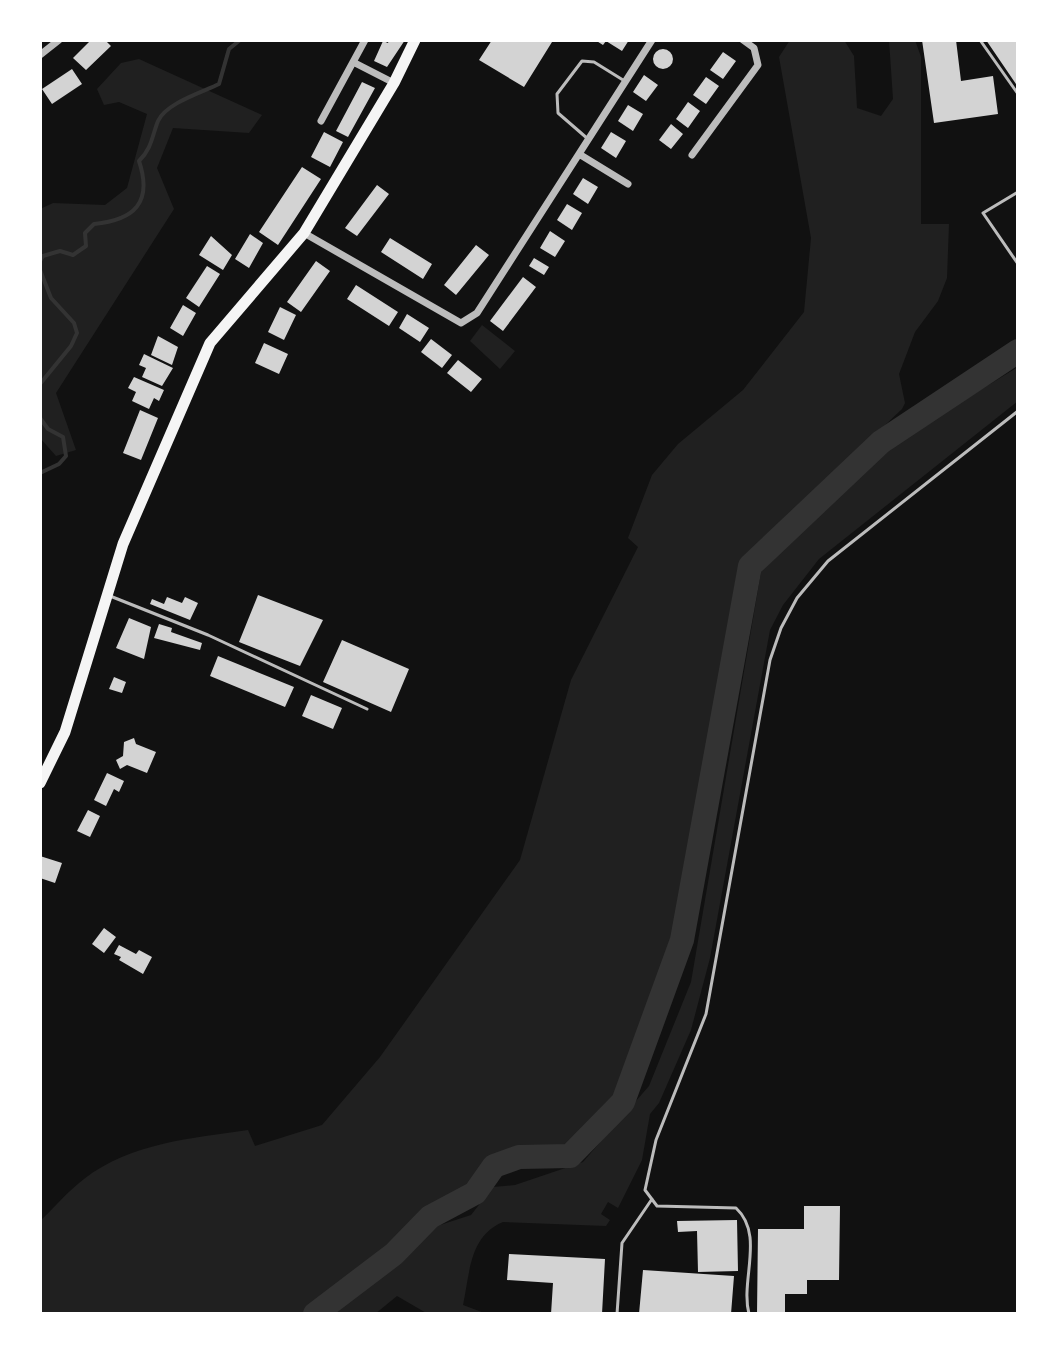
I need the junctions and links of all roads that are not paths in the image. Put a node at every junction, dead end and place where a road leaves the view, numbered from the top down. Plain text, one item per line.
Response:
1 (59, 40) edge
2 (365, 40) edge
3 (415, 40) edge
4 (652, 40) edge
5 (743, 40) edge
6 (980, 40) edge
7 (40, 55) edge
8 (353, 62) junction
9 (626, 82) junction
10 (394, 83) junction
11 (1018, 94) edge
12 (321, 121) dead end
13 (588, 139) junction
14 (579, 154) junction
15 (692, 155) dead end
16 (628, 184) dead end
17 (1018, 192) edge
18 (304, 233) junction
19 (1018, 264) edge
20 (1018, 411) edge
21 (107, 594) junction
22 (367, 709) dead end
23 (40, 783) edge
24 (652, 1199) junction
25 (617, 1314) edge
26 (749, 1314) edge

1 - 7 street
2 - 8 street
3 - 10 main road
4 - 9 street
5 - 15 street
6 - 11 lane
8 - 10 street
8 - 12 street
9 - 13 street
9 - 13 lane
10 - 18 main road
13 - 14 street
14 - 16 street
14 - 18 street
17 - 19 lane
18 - 21 main road
20 - 24 lane
21 - 22 lane
21 - 23 main road
24 - 25 lane
24 - 26 lane

